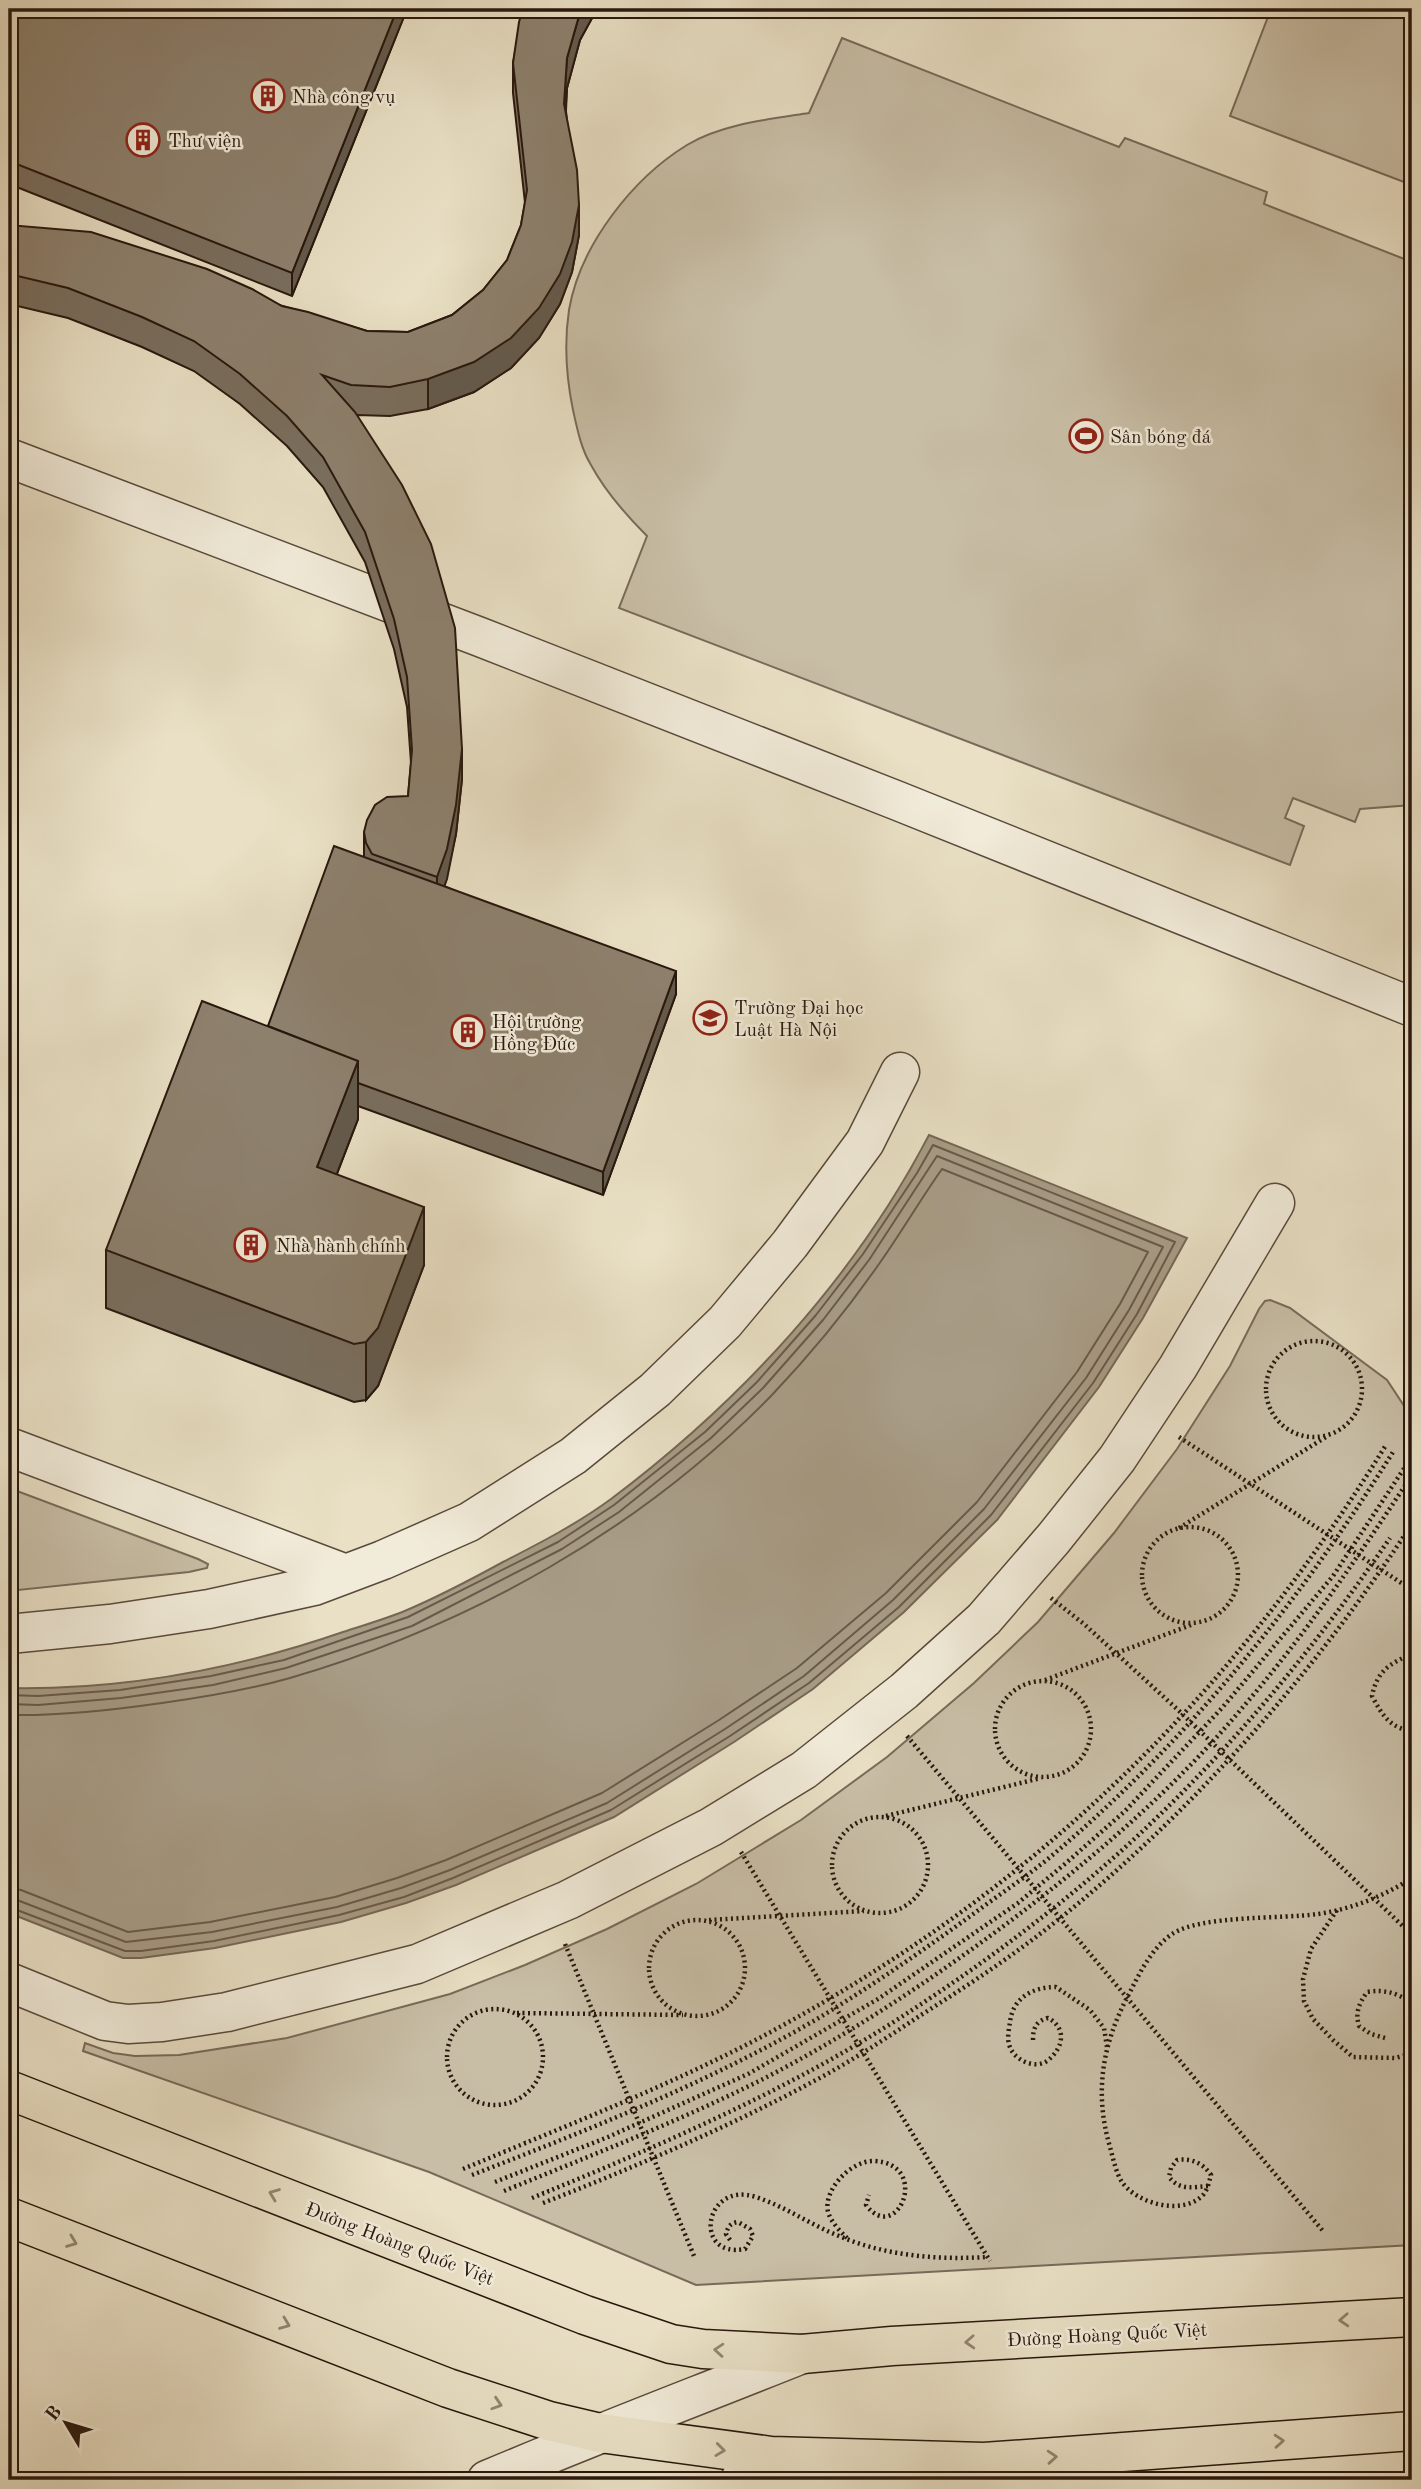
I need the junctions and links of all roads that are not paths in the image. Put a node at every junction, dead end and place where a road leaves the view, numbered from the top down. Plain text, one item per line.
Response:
1 (9, 458) edge
2 (1412, 1007) edge
3 (900, 1072) dead end
4 (1275, 1203) dead end
5 (9, 1447) edge
6 (346, 1574) junction
7 (9, 1634) edge
8 (9, 1982) edge
9 (9, 2090) edge
10 (9, 2217) edge
11 (1412, 2316) edge
12 (802, 2354) junction
13 (1412, 2431) edge
14 (600, 2432) junction
15 (984, 2462) junction
16 (487, 2480) edge
17 (740, 2480) edge

1 - 2 street
3 - 6 street
4 - 8 street
5 - 6 street
6 - 7 street
12 -> 9 main road, Đường Hoàng Quốc Việt
10 -> 14 main road
11 -> 12 main road, Đường Hoàng Quốc Việt
12 - 14 street, Đường Hoàng Quốc Việt
15 -> 13 main road
14 -> 15 main road
14 - 16 street, Đường Hoàng Quốc Việt
15 - 17 street

